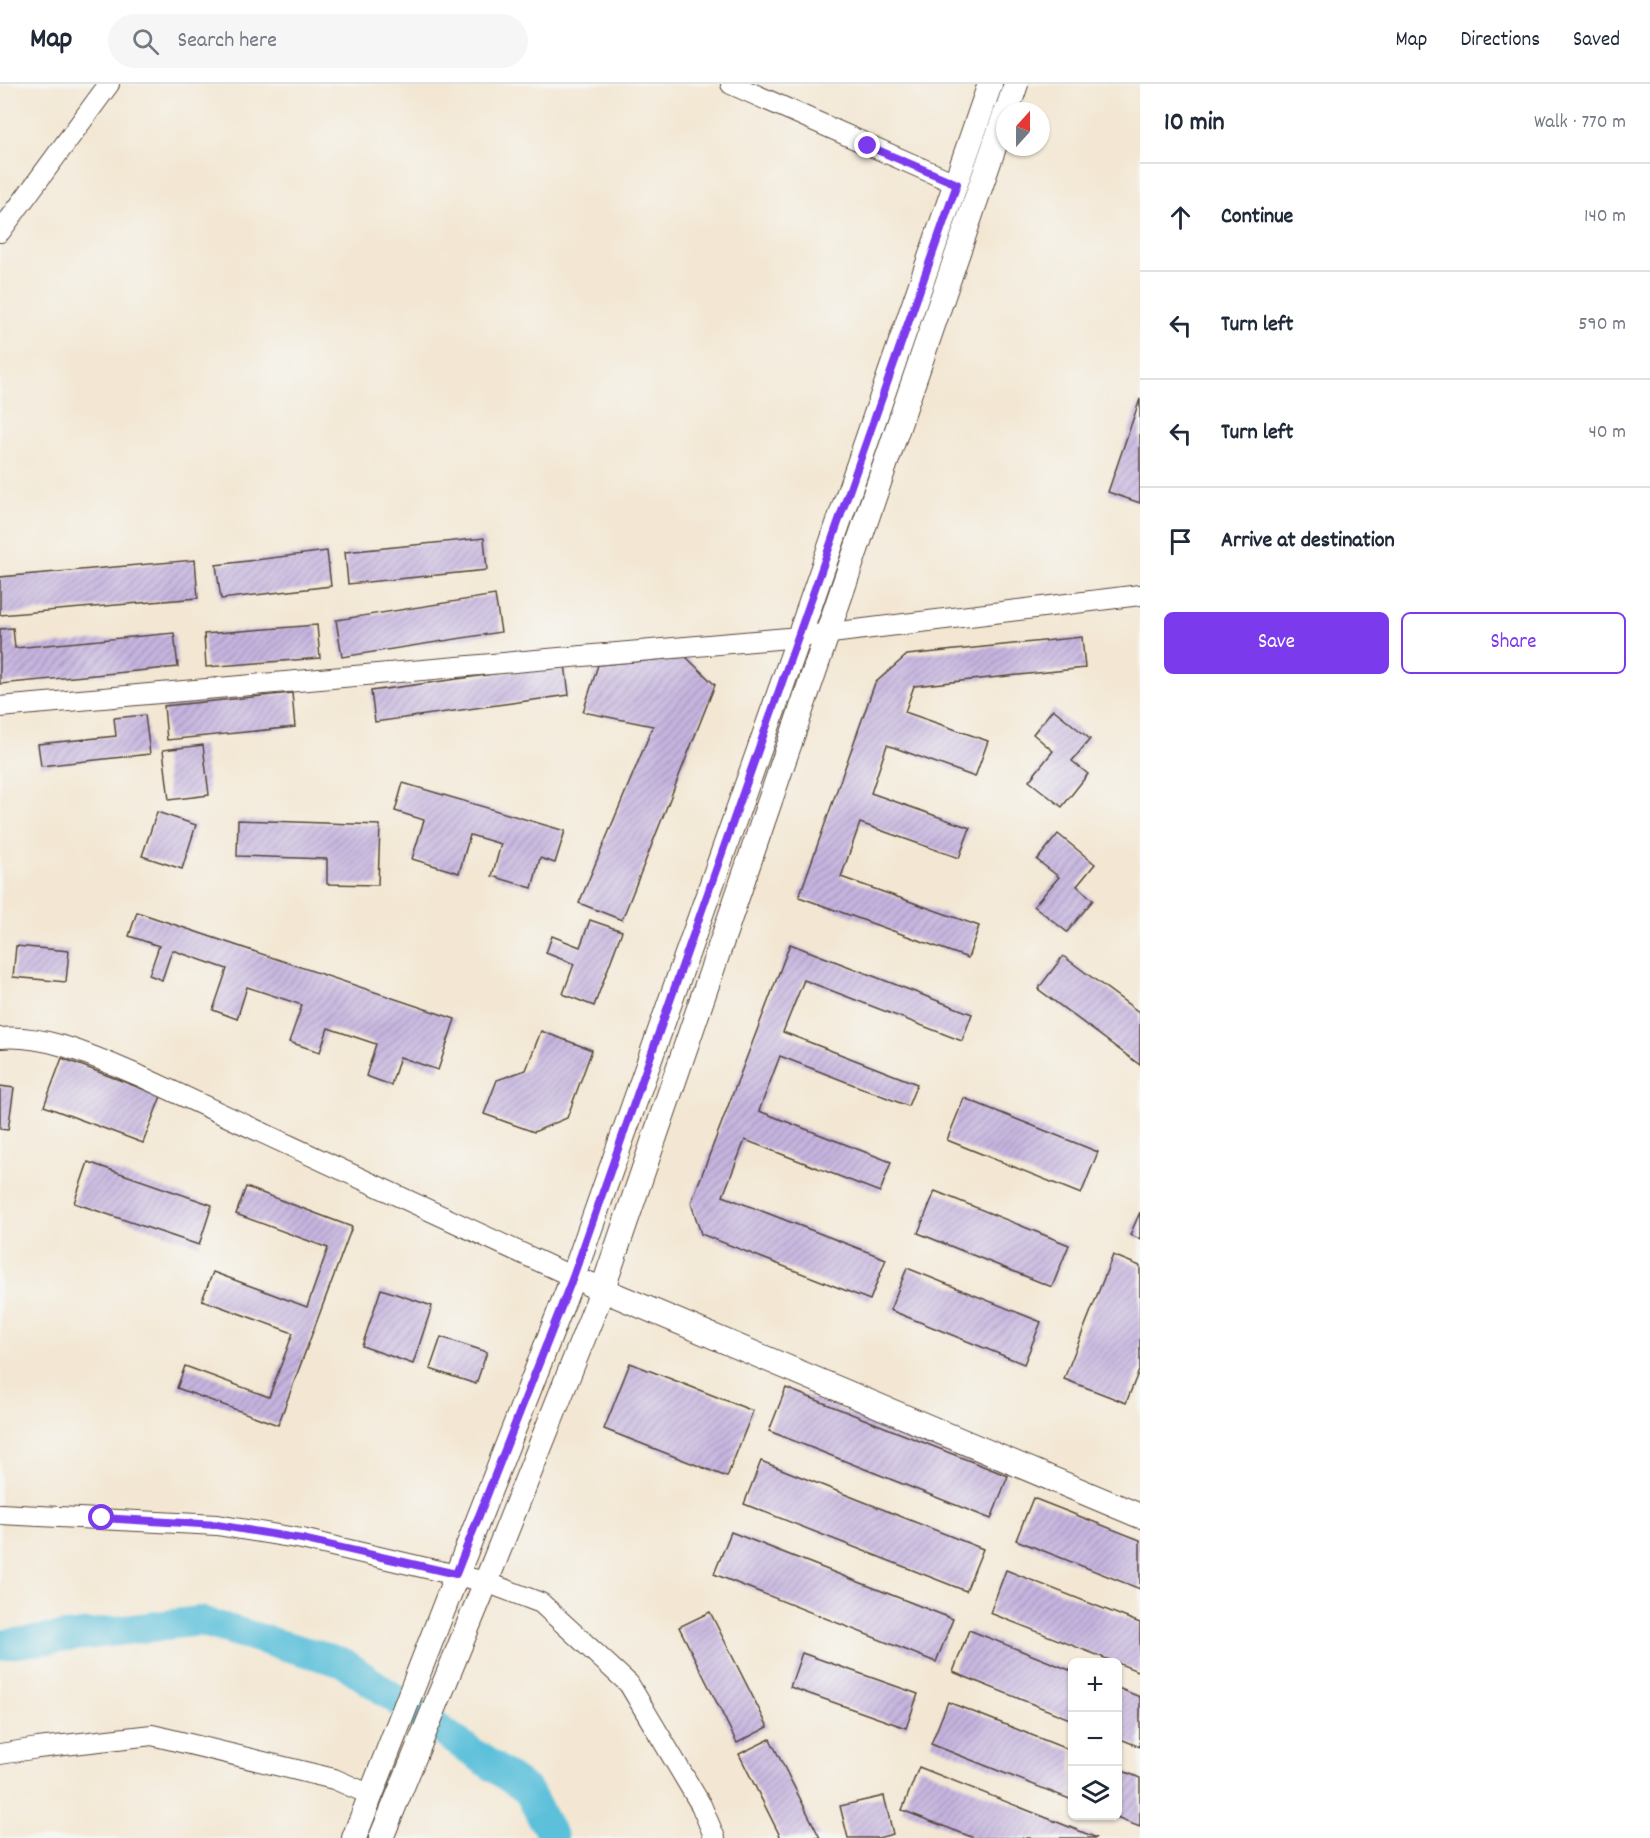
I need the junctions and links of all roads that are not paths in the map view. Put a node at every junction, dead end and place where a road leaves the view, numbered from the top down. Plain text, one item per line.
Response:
1 (109, 84) edge
2 (731, 84) edge
3 (990, 84) edge
4 (1016, 84) edge
5 (1009, 102) edge
6 (996, 142) edge
7 (957, 184) junction
8 (0, 232) edge
9 (1140, 595) edge
10 (827, 632) junction
11 (799, 637) junction
12 (0, 707) edge
13 (0, 1038) edge
14 (573, 1277) junction
15 (602, 1291) junction
16 (0, 1514) edge
17 (1140, 1516) edge
18 (456, 1574) junction
19 (486, 1582) junction
20 (0, 1754) edge
21 (373, 1789) junction
22 (354, 1838) edge
23 (381, 1838) edge
24 (715, 1838) edge

1 - 8 street
2 - 7 street
3 - 7 main road
4 - 5 main road
6 - 10 main road
7 - 11 main road
9 - 10 street
10 - 11 street
10 - 15 main road
11 - 12 street
11 - 14 main road
13 - 14 street
14 - 15 main road
14 - 18 main road
15 - 17 main road
15 - 19 main road
16 - 18 street
18 - 19 street
18 - 21 main road
19 - 23 main road
19 - 24 street
20 - 21 street
21 - 22 main road

